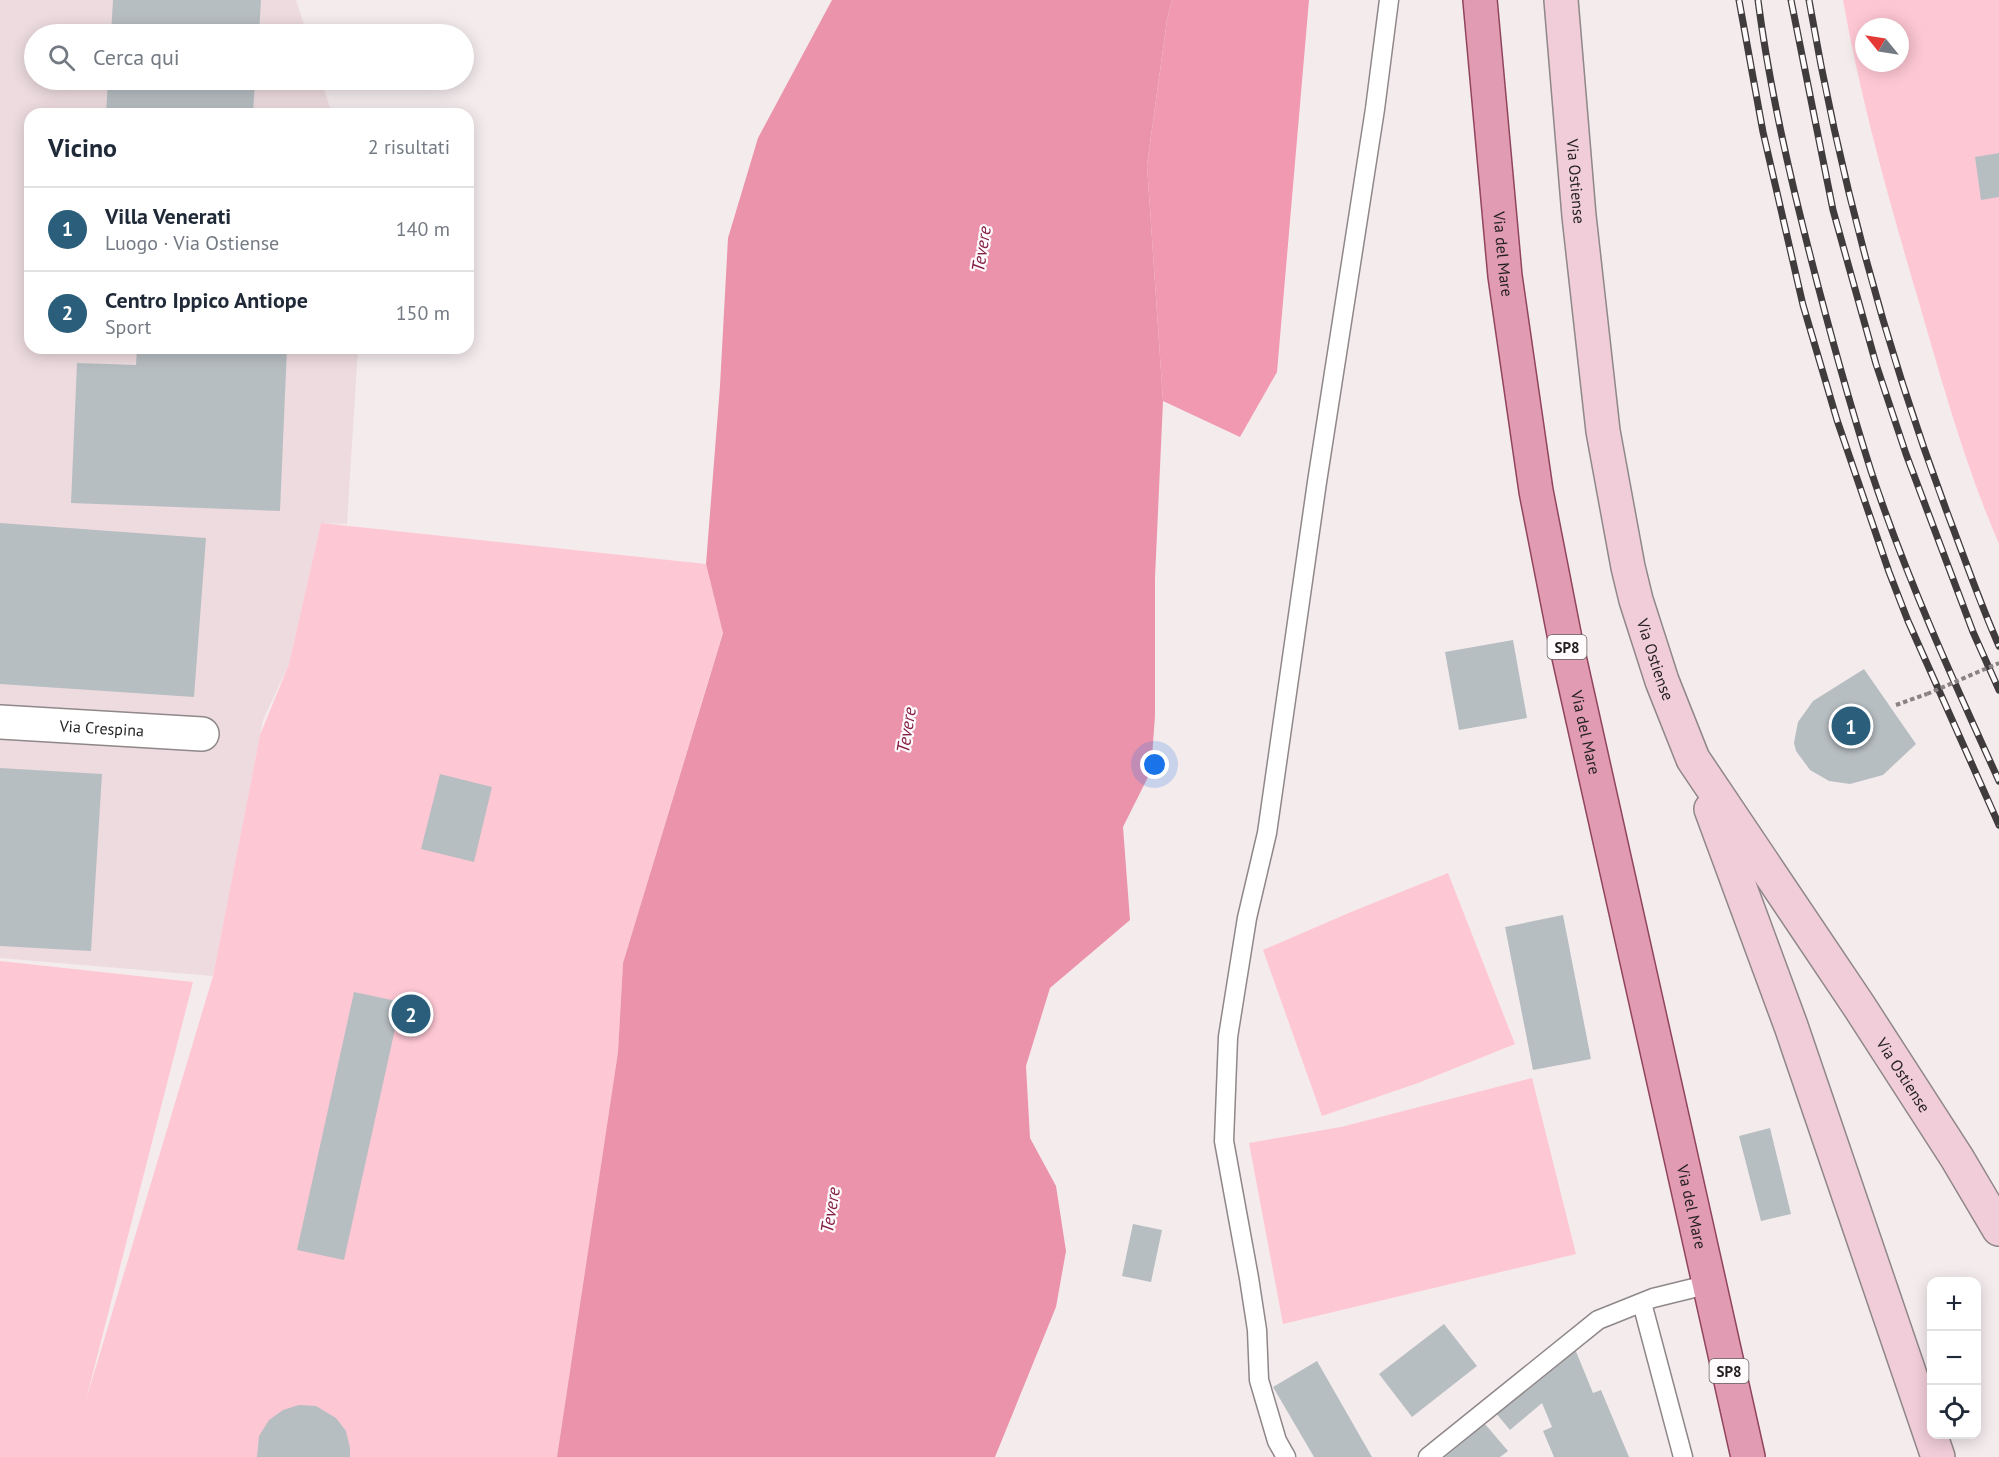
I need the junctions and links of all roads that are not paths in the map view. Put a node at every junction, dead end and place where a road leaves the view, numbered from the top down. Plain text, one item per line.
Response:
1 (1389, 0) edge
2 (1480, 0) edge
3 (1561, 0) edge
4 (0, 722) edge
5 (202, 734) dead end
6 (1693, 759) junction
7 (1999, 1229) edge
8 (1710, 1284) junction
9 (1642, 1303) junction
10 (1286, 1457) edge
11 (1428, 1457) edge
12 (1683, 1457) edge
13 (1748, 1457) edge
14 (1938, 1457) edge

1 - 10 lane
2 - 8 main road, Via del Mare / SP8
3 - 6 main road, Via Ostiense
4 - 5 street, Via Crespina
6 - 7 main road, Via Ostiense
6 - 14 main road
8 - 9 lane
8 - 13 main road, Via del Mare / SP8
9 - 11 lane
9 - 12 lane

